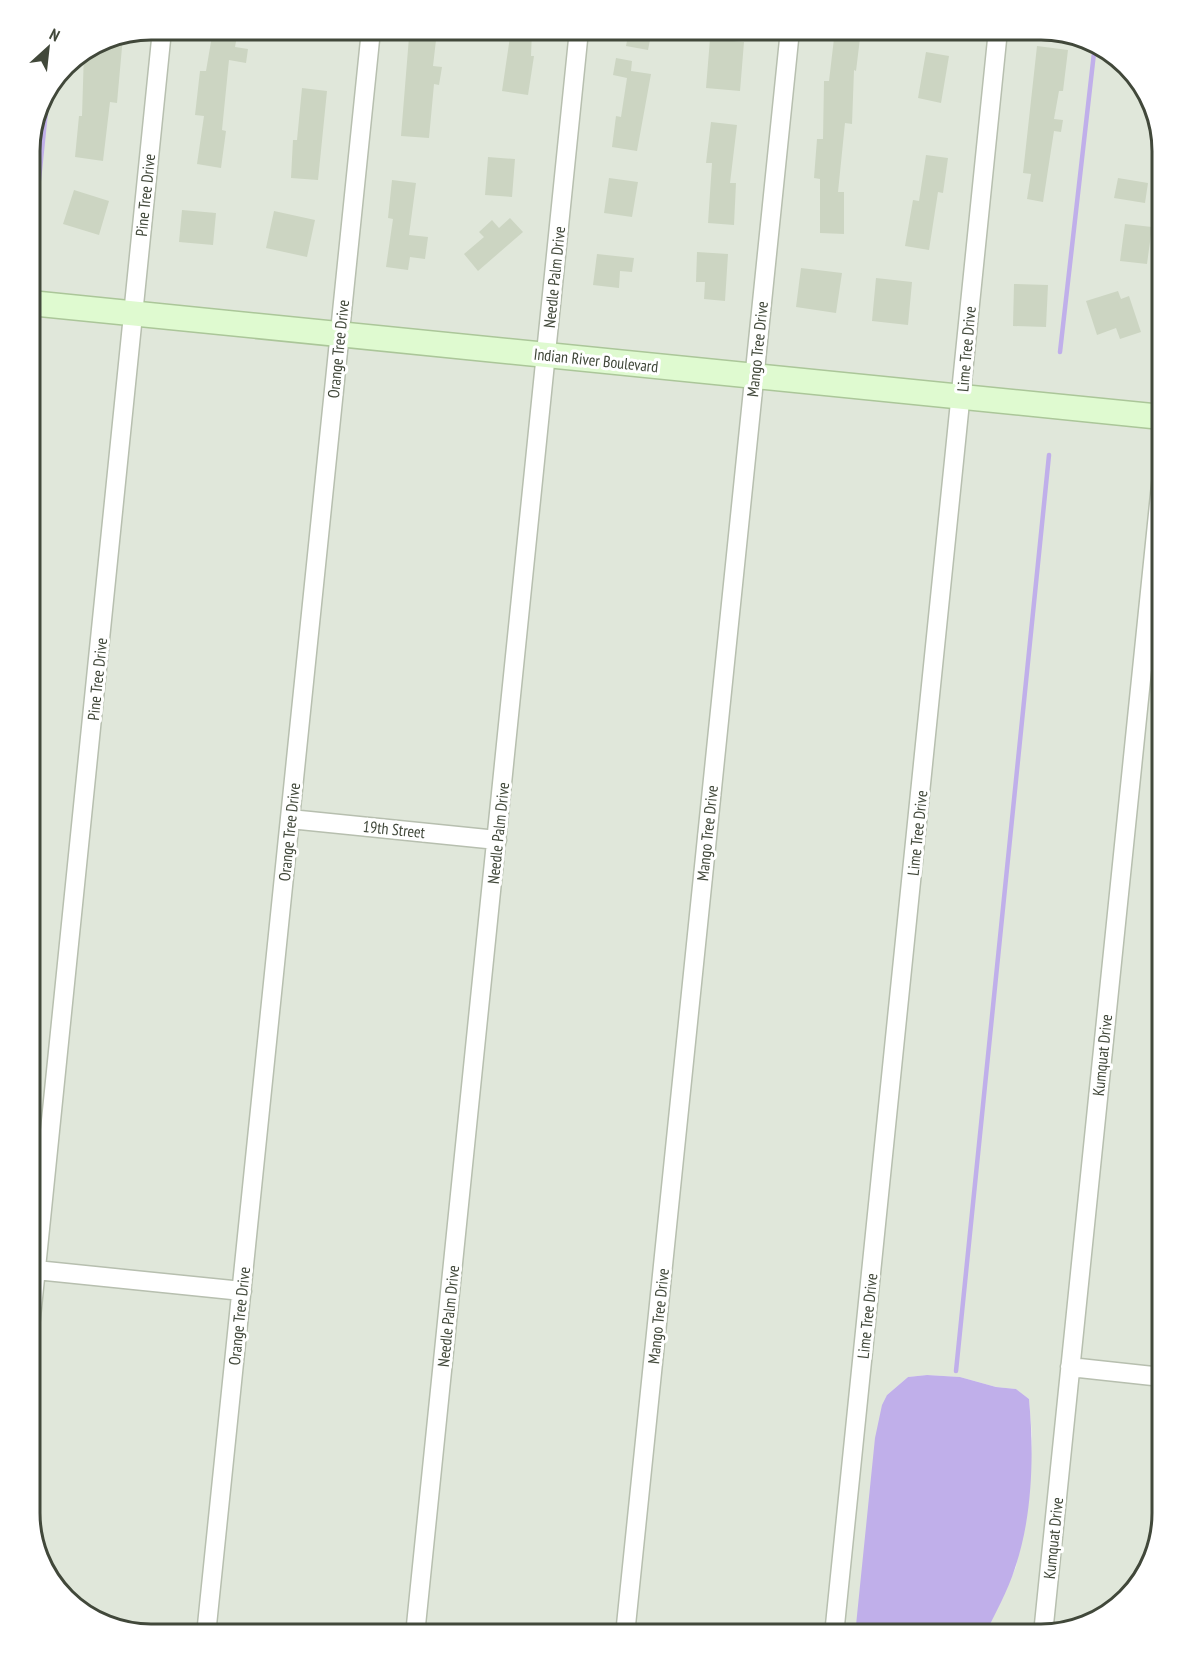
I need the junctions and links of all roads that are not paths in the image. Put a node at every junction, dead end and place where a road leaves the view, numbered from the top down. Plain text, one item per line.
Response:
1 (161, 40) edge
2 (370, 40) edge
3 (578, 40) edge
4 (789, 41) edge
5 (997, 41) edge
6 (41, 304) edge
7 (134, 313) junction
8 (340, 334) junction
9 (547, 355) junction
10 (754, 375) junction
11 (962, 397) junction
12 (1151, 416) edge
13 (1151, 582) edge
14 (290, 819) junction
15 (497, 840) junction
16 (40, 1229) edge
17 (40, 1270) edge
18 (242, 1291) junction
19 (1070, 1367) junction
20 (1151, 1376) edge
21 (208, 1624) edge
22 (416, 1624) edge
23 (626, 1624) edge
24 (835, 1624) edge
25 (1044, 1624) edge

1 - 7 street, Pine Tree Drive
2 - 8 street, Orange Tree Drive
3 - 9 street, Needle Palm Drive
4 - 10 street, Mango Tree Drive
5 - 11 street, Lime Tree Drive
6 - 7 main road, Indian River Boulevard
7 - 8 main road, Indian River Boulevard
7 - 16 street, Pine Tree Drive
8 - 9 main road, Indian River Boulevard
8 - 14 street, Orange Tree Drive
9 - 10 main road, Indian River Boulevard
9 - 15 street, Needle Palm Drive
10 - 11 main road, Indian River Boulevard
10 - 23 street, Mango Tree Drive
11 - 12 main road, Indian River Boulevard
11 - 24 street, Lime Tree Drive
13 - 19 street, Kumquat Drive
14 - 15 street, 19th Street
14 - 18 street, Orange Tree Drive
15 - 22 street, Needle Palm Drive
17 - 18 street
18 - 21 street, Orange Tree Drive
19 - 20 street
19 - 25 street, Kumquat Drive

